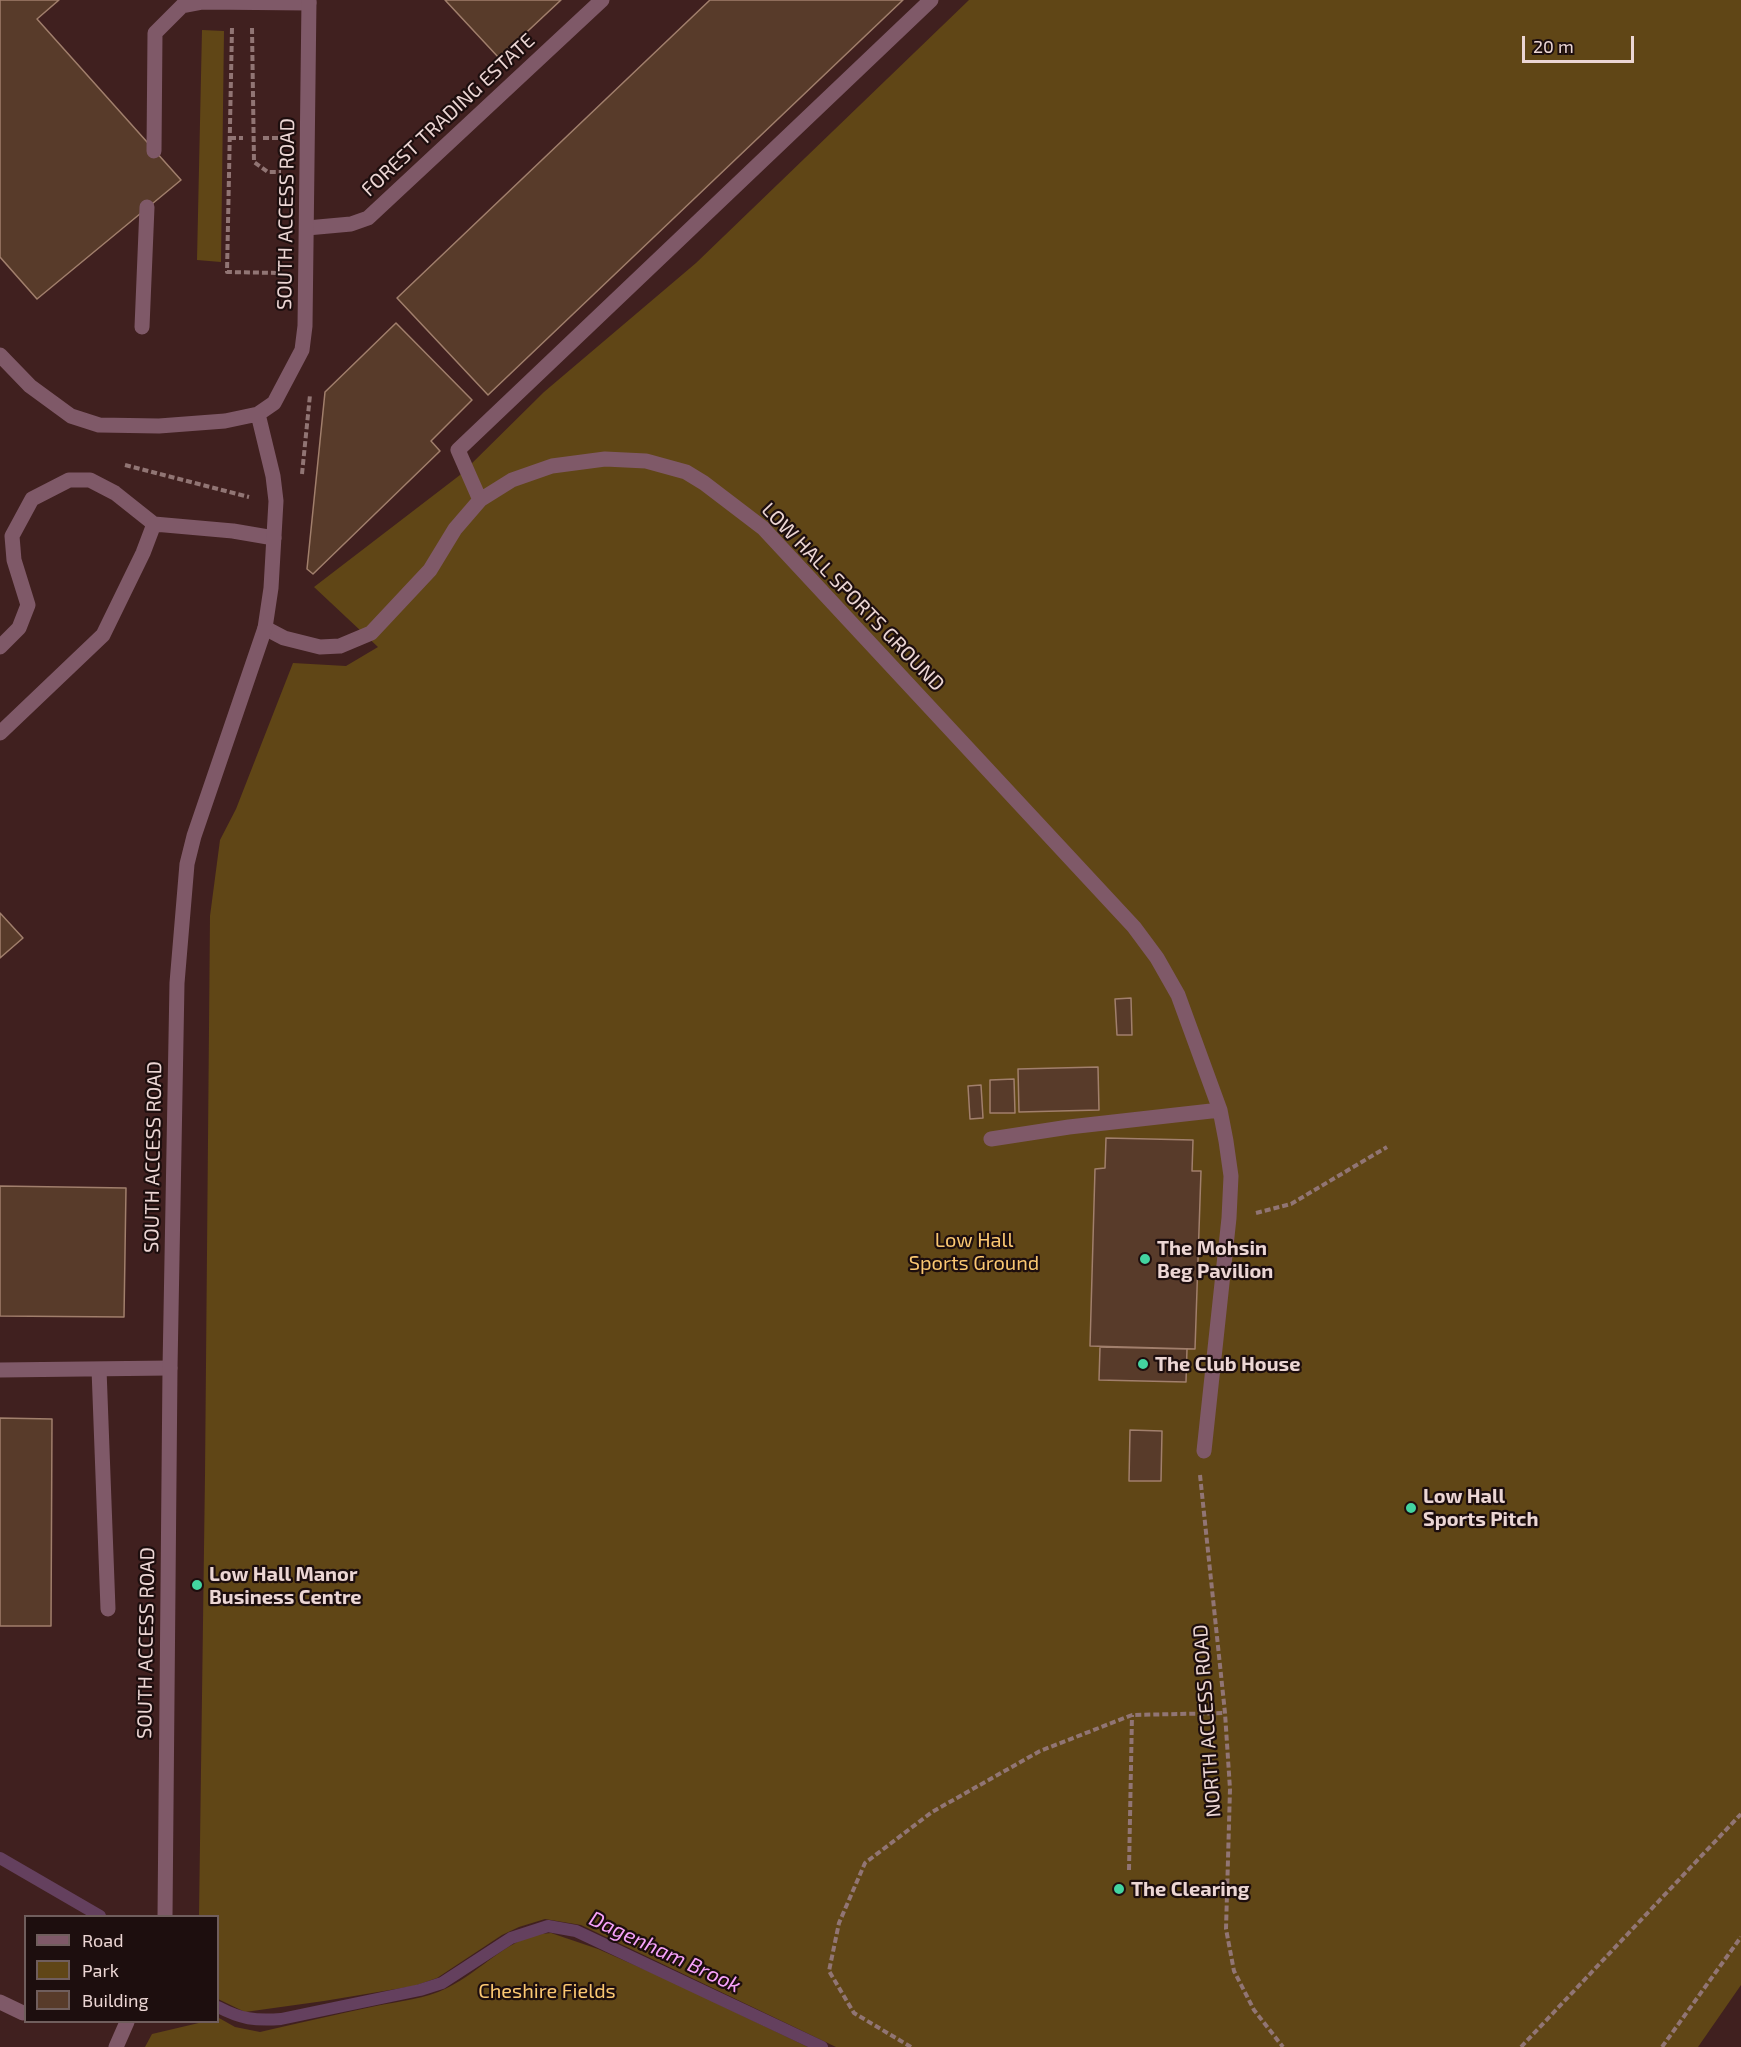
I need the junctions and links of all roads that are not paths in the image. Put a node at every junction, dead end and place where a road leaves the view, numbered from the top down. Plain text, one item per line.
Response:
1 (602, 0) edge
2 (931, 0) edge
3 (309, 2) edge
4 (154, 151) dead end
5 (147, 207) dead end
6 (308, 228) junction
7 (142, 327) dead end
8 (0, 355) edge
9 (258, 414) junction
10 (480, 500) junction
11 (154, 524) junction
12 (274, 538) junction
13 (265, 628) junction
14 (0, 647) edge
15 (0, 733) edge
16 (1220, 1110) junction
17 (991, 1138) dead end
18 (170, 1368) junction
19 (99, 1369) junction
20 (0, 1370) edge
21 (1204, 1451) road end
22 (108, 1609) dead end
23 (165, 1915) edge
24 (0, 2002) edge
25 (23, 2013) dead end
26 (127, 2023) edge
27 (116, 2047) edge

1 - 6 street, FOREST TRADING ESTATE
2 - 10 street
3 - 4 street
3 - 6 street, SOUTH ACCESS ROAD
5 - 7 street
6 - 9 street, SOUTH ACCESS ROAD
8 - 9 street
9 - 12 street, SOUTH ACCESS ROAD
10 - 13 street, LOW HALL SPORTS GROUND
10 - 16 street, LOW HALL SPORTS GROUND
11 - 12 street
11 - 14 street
11 - 15 street
12 - 13 street, SOUTH ACCESS ROAD
13 - 18 street, SOUTH ACCESS ROAD
16 - 17 street
16 - 21 street, LOW HALL SPORTS GROUND
18 - 19 street
18 - 23 street, SOUTH ACCESS ROAD
19 - 20 street
19 - 22 street
24 - 25 street
26 - 27 street

